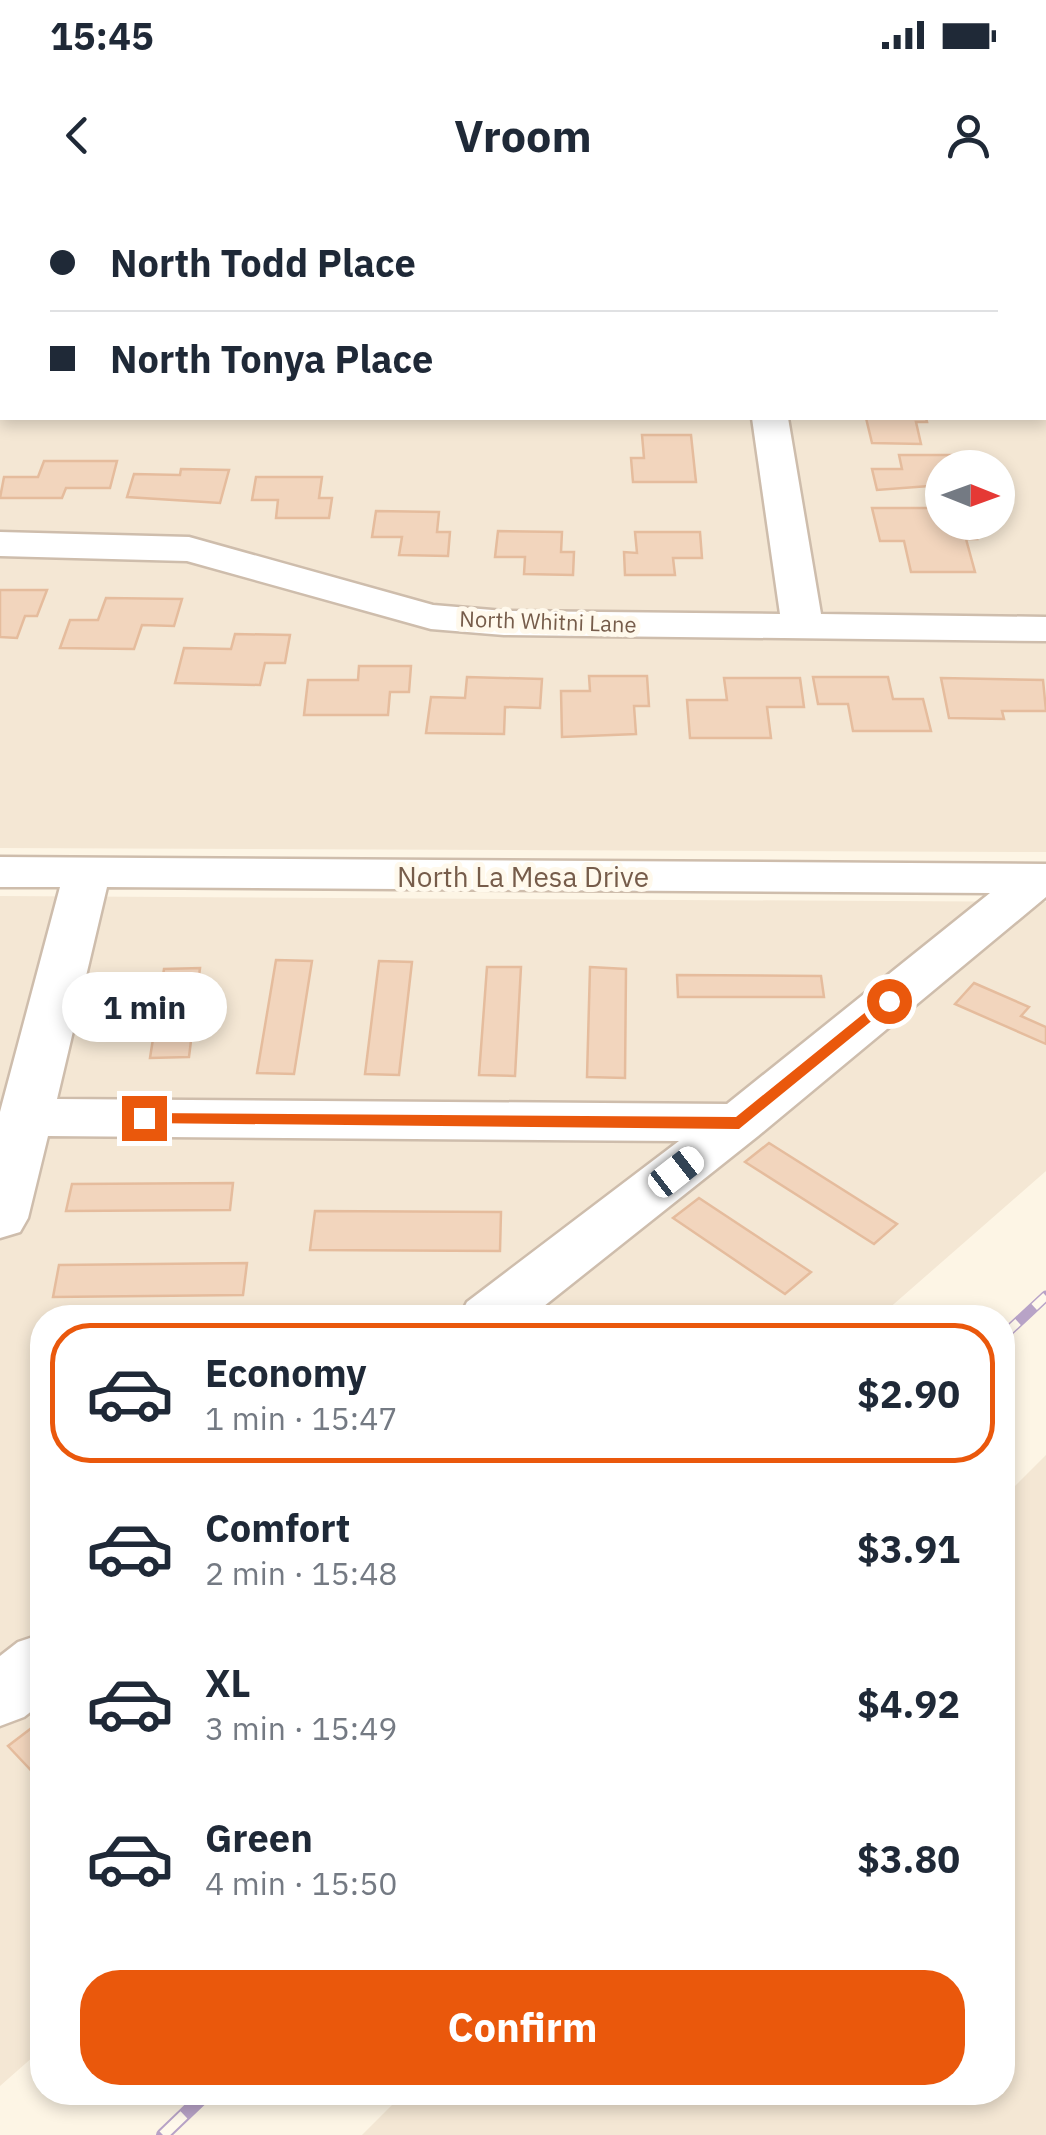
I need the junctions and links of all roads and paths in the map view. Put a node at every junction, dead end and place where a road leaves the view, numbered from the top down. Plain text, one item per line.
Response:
1 (770, 420) edge
2 (0, 544) edge
3 (802, 626) junction
4 (1046, 629) edge
5 (0, 872) edge
6 (87, 873) junction
7 (1042, 879) edge
8 (26, 1117) junction
9 (739, 1123) junction
10 (0, 1218) edge
11 (505, 1305) edge
12 (30, 1672) edge
13 (0, 1696) edge

1 - 3 street
2 - 3 street, North Whitni Lane
3 - 4 street, North Whitni Lane
5 - 6 street, North La Mesa Drive
6 - 7 street, North La Mesa Drive
6 - 8 street
7 - 9 street
8 - 9 street
8 - 10 street
9 - 11 street
12 - 13 street

